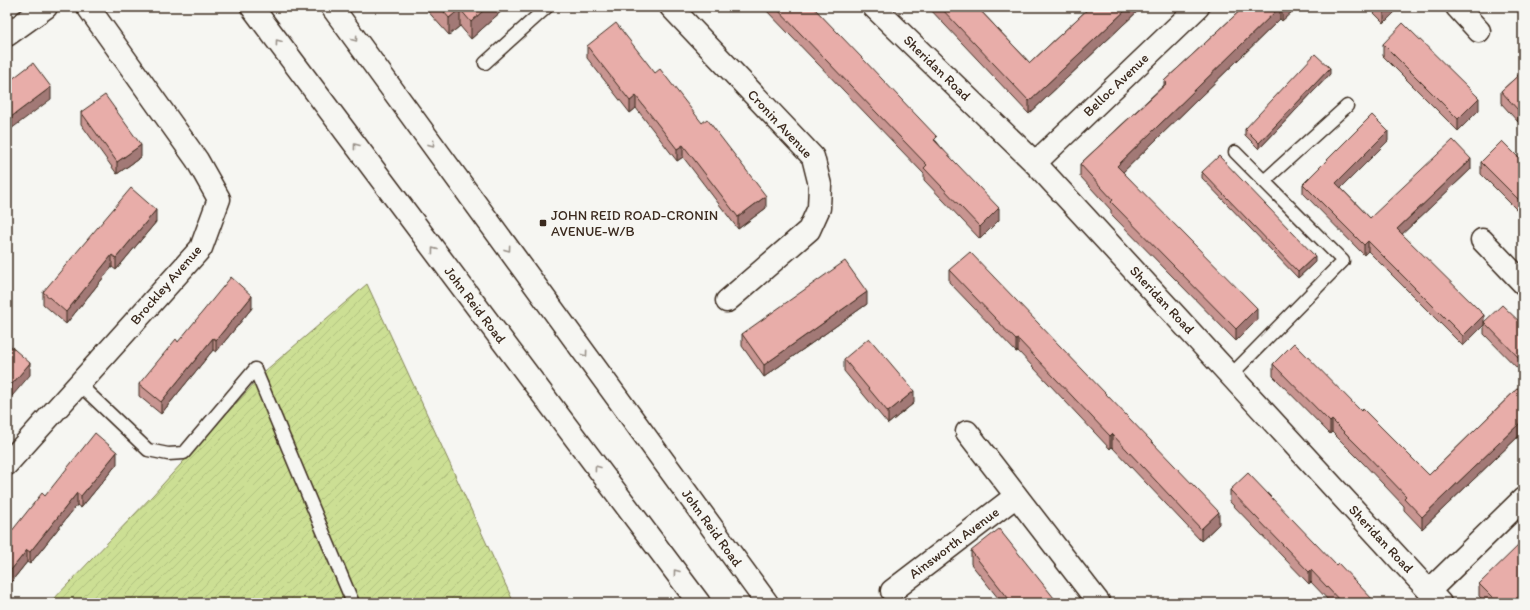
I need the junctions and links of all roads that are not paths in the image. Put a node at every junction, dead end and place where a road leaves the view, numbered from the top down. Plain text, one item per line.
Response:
1 (46, 7) edge
2 (88, 7) edge
3 (252, 7) edge
4 (332, 7) edge
5 (547, 7) edge
6 (671, 7) edge
7 (874, 7) edge
8 (1198, 7) edge
9 (1457, 7) edge
10 (1480, 31) dead end
11 (7, 35) edge
12 (485, 63) dead end
13 (1347, 106) dead end
14 (1235, 152) dead end
15 (1035, 163) junction
16 (1264, 181) junction
17 (1482, 240) dead end
18 (1523, 283) edge
19 (727, 301) dead end
20 (1231, 375) junction
21 (79, 384) junction
22 (967, 432) dead end
23 (7, 464) edge
24 (1016, 496) junction
25 (1523, 499) edge
26 (892, 591) dead end
27 (1435, 597) edge
28 (353, 603) edge
29 (699, 603) edge
30 (767, 603) edge
31 (1099, 603) edge

1 - 11 main road
2 - 21 main road, Brockley Avenue
29 -> 3 main road, John Reid Road
4 -> 30 main road, John Reid Road
5 - 12 lane
6 - 19 main road, Cronin Avenue
7 - 15 main road, Sheridan Road
8 - 15 main road, Belloc Avenue
9 - 10 main road
13 - 16 lane
14 - 16 lane
15 - 20 main road, Sheridan Road
16 - 20 lane
17 - 18 main road
20 - 27 main road, Sheridan Road
21 - 23 main road, Brockley Avenue
21 - 28 lane
22 - 24 main road
24 - 26 main road, Ainsworth Avenue
24 - 31 main road
25 - 27 main road

